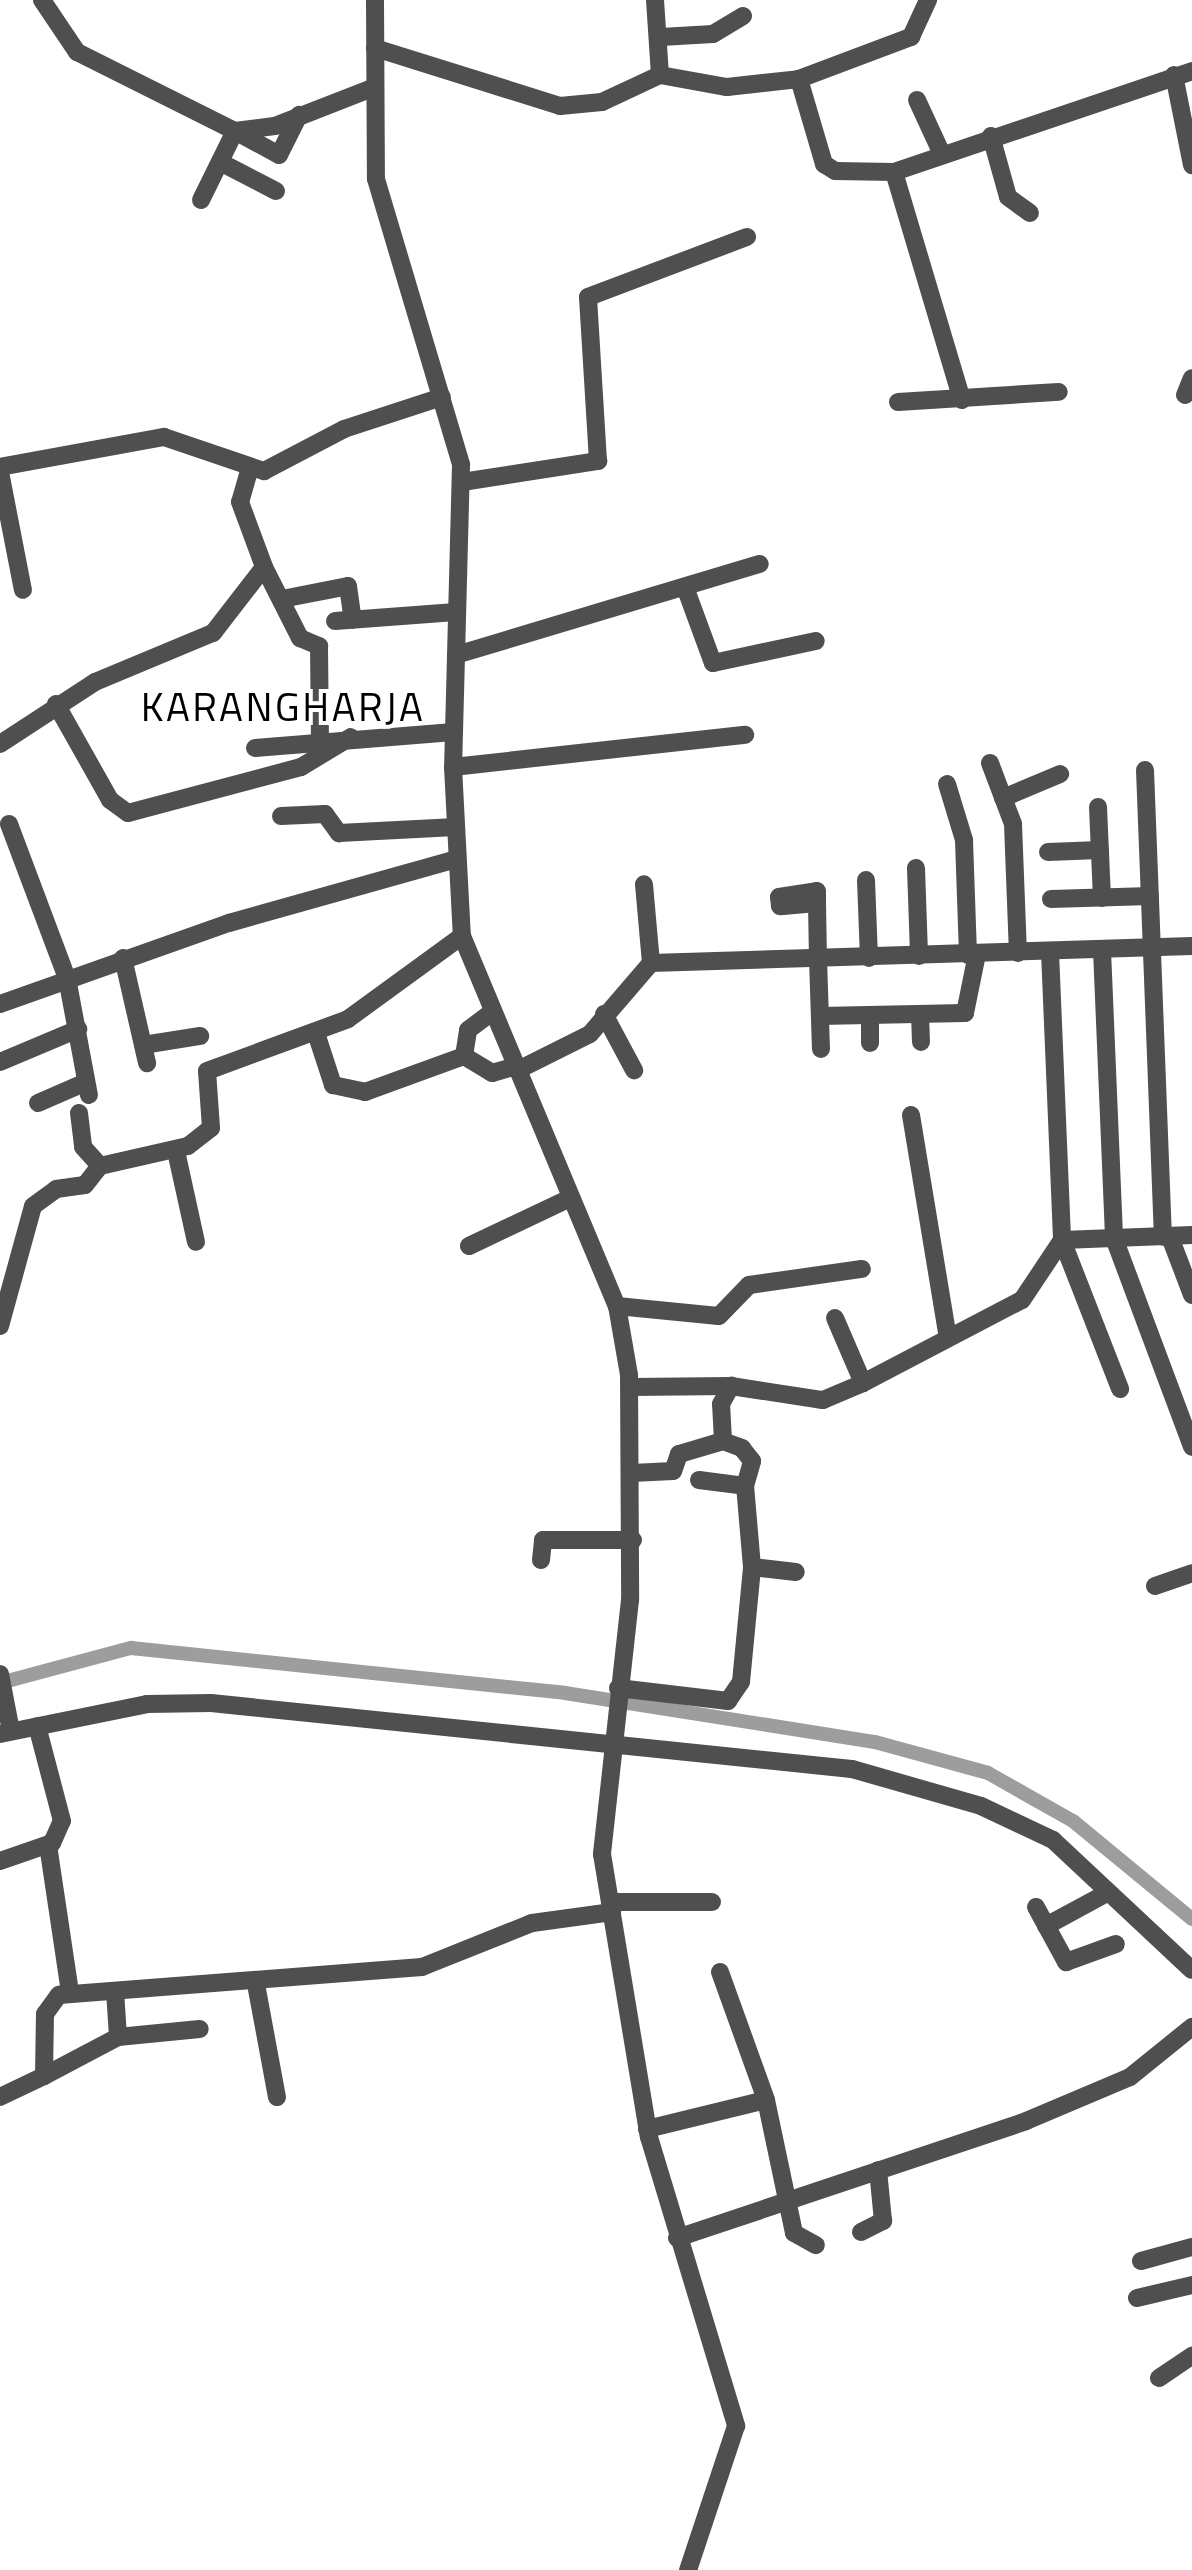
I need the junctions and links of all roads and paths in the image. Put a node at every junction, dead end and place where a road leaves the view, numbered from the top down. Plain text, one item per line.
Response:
1 (42, 0) edge
2 (375, 0) edge
3 (656, 0) edge
4 (928, 0) edge
5 (743, 16) dead end
6 (661, 36) junction
7 (375, 48) junction
8 (1183, 73) edge
9 (660, 75) junction
10 (799, 79) junction
11 (376, 87) junction
12 (917, 100) dead end
13 (299, 115) junction
14 (235, 131) junction
15 (991, 136) junction
16 (942, 154) junction
17 (220, 162) junction
18 (1192, 165) edge
19 (894, 172) junction
20 (276, 191) dead end
21 (201, 200) dead end
22 (1030, 213) dead end
23 (747, 238) dead end
24 (1060, 392) dead end
25 (442, 398) junction
26 (962, 400) junction
27 (898, 402) dead end
28 (0, 470) edge
29 (249, 470) junction
30 (462, 482) junction
31 (760, 564) dead end
32 (264, 567) junction
33 (684, 587) junction
34 (23, 590) dead end
35 (287, 598) dead end
36 (456, 612) junction
37 (816, 641) dead end
38 (456, 655) junction
39 (56, 704) junction
40 (454, 732) junction
41 (745, 734) dead end
42 (352, 736) junction
43 (320, 742) junction
44 (0, 744) edge
45 (255, 748) dead end
46 (990, 763) dead end
47 (453, 767) junction
48 (1145, 770) dead end
49 (1060, 774) dead end
50 (947, 784) dead end
51 (1003, 798) junction
52 (1098, 808) dead end
53 (281, 816) dead end
54 (9, 824) dead end
55 (456, 827) junction
56 (1100, 850) junction
57 (1048, 852) dead end
58 (457, 860) junction
59 (916, 868) dead end
60 (866, 880) dead end
61 (644, 884) dead end
62 (1150, 896) junction
63 (1102, 898) junction
64 (1051, 900) dead end
65 (817, 903) dead end
66 (462, 936) junction
67 (1192, 946) edge
68 (1152, 948) junction
69 (1102, 950) junction
70 (1050, 952) junction
71 (1018, 953) junction
72 (973, 954) junction
73 (919, 956) junction
74 (124, 958) junction
75 (869, 958) junction
76 (818, 960) junction
77 (652, 963) junction
78 (67, 978) junction
79 (0, 1004) edge
80 (492, 1012) junction
81 (604, 1014) junction
82 (920, 1014) junction
83 (870, 1015) junction
84 (820, 1016) junction
85 (78, 1029) junction
86 (316, 1033) junction
87 (200, 1036) dead end
88 (921, 1042) dead end
89 (870, 1043) dead end
90 (821, 1049) dead end
91 (464, 1056) junction
92 (0, 1062) edge
93 (517, 1068) junction
94 (634, 1070) dead end
95 (38, 1102) dead end
96 (78, 1113) dead end
97 (910, 1115) dead end
98 (176, 1151) junction
99 (100, 1166) junction
100 (568, 1199) junction
101 (1192, 1235) edge
102 (1167, 1237) junction
103 (1114, 1238) junction
104 (1062, 1240) junction
105 (196, 1242) dead end
106 (469, 1246) dead end
107 (862, 1270) dead end
108 (1192, 1296) edge
109 (617, 1306) junction
110 (835, 1318) dead end
111 (0, 1326) edge
112 (948, 1338) junction
113 (863, 1382) junction
114 (731, 1386) junction
115 (630, 1387) junction
116 (1120, 1389) dead end
117 (723, 1441) junction
118 (1192, 1448) edge
119 (632, 1473) junction
120 (699, 1480) dead end
121 (745, 1486) junction
122 (633, 1540) junction
123 (541, 1560) dead end
124 (752, 1567) junction
125 (796, 1572) dead end
126 (1192, 1573) edge
127 (1155, 1586) dead end
128 (2, 1676) edge
129 (618, 1690) junction
130 (57, 1722) junction
131 (37, 1726) junction
132 (8, 1727) edge
133 (610, 1741) junction
134 (62, 1742) dead end
135 (48, 1845) junction
136 (0, 1862) edge
137 (1107, 1893) junction
138 (712, 1902) dead end
139 (612, 1907) junction
140 (1036, 1907) dead end
141 (1046, 1926) junction
142 (1116, 1944) dead end
143 (1192, 1970) edge
144 (720, 1972) dead end
145 (256, 1984) junction
146 (114, 1991) junction
147 (70, 1994) junction
148 (1192, 2027) edge
149 (200, 2029) dead end
150 (118, 2037) junction
151 (44, 2076) junction
152 (0, 2097) edge
153 (276, 2098) dead end
154 (766, 2100) junction
155 (648, 2129) junction
156 (878, 2170) junction
157 (792, 2194) junction
158 (861, 2232) dead end
159 (677, 2238) junction
160 (816, 2244) dead end
161 (1192, 2246) edge
162 (1142, 2261) dead end
163 (1192, 2285) edge
164 (1137, 2298) dead end
165 (1192, 2356) edge
166 (1159, 2378) dead end
167 (688, 2570) edge

1 - 14 street
2 - 7 street
3 - 6 street
4 - 10 street
5 - 6 street
6 - 9 street
7 - 9 street
7 - 11 street
8 - 15 street
8 - 18 street
9 - 10 street
10 - 19 street
11 - 13 street
11 - 25 street
12 - 16 street
13 - 14 street
13 - 14 street
14 - 17 street
15 - 16 street
15 - 22 street
16 - 19 street
17 - 20 street
17 - 21 street
19 - 26 street
23 - 30 street
24 - 26 street
25 - 29 street
25 - 30 street
26 - 27 street
28 - 29 street
28 - 34 street
29 - 32 street
30 - 36 street
31 - 33 street
32 - 39 street
32 - 43 street
33 - 37 street
33 - 38 street
35 - 36 street
36 - 38 street
38 - 40 street
39 - 42 street
39 - 44 street
40 - 42 street
40 - 47 street
41 - 47 street
42 - 43 street
43 - 45 street
46 - 51 street
47 - 55 street
48 - 62 street
49 - 51 street
50 - 72 street
51 - 71 street
52 - 56 street
53 - 55 street
54 - 78 street
55 - 58 street
56 - 57 street
56 - 63 street
58 - 66 street
58 - 74 street
59 - 73 street
60 - 75 street
61 - 77 street
62 - 63 street
62 - 68 street
63 - 64 street
65 - 76 street
66 - 80 street
66 - 86 street
67 - 68 street
68 - 69 street
68 - 102 street
69 - 70 street
69 - 103 street
70 - 71 street
70 - 104 street
71 - 72 street
72 - 73 street
72 - 82 street
73 - 75 street
74 - 78 street
74 - 87 street
75 - 76 street
76 - 77 street
76 - 84 street
77 - 81 street
78 - 79 street
78 - 85 street
80 - 91 street
80 - 93 street
81 - 93 street
81 - 94 street
82 - 83 street
82 - 88 street
83 - 84 street
83 - 89 street
84 - 90 street
85 - 92 street
85 - 95 street
86 - 91 street
86 - 98 street
91 - 93 street
93 - 100 street
96 - 99 street
97 - 112 street
98 - 99 street
98 - 105 street
99 - 111 street
100 - 106 street
100 - 109 street
101 - 102 street
102 - 103 street
102 - 108 street
103 - 104 street
103 - 118 street
104 - 112 street
104 - 116 street
107 - 109 street
109 - 115 street
110 - 113 street
112 - 113 street
113 - 114 street
114 - 115 street
114 - 117 street
115 - 119 street
117 - 119 street
117 - 121 street
119 - 122 street
120 - 121 street
121 - 124 street
122 - 123 street
122 - 129 street
124 - 125 street
124 - 129 street
126 - 127 street
128 - 132 street
129 - 133 street
130 - 131 street
130 - 133 street
130 - 134 street
131 - 132 street
131 - 135 street
133 - 137 street
133 - 139 street
135 - 136 street
135 - 147 street
137 - 141 street
137 - 143 street
138 - 139 street
139 - 145 street
139 - 155 street
140 - 141 street
141 - 142 street
144 - 154 street
145 - 146 street
145 - 153 street
146 - 147 street
146 - 150 street
147 - 151 street
148 - 156 street
149 - 150 street
150 - 151 street
151 - 152 street
154 - 155 street
154 - 157 street
155 - 159 street
156 - 157 street
156 - 158 street
157 - 159 street
157 - 160 street
159 - 167 street
161 - 162 street
163 - 164 street
165 - 166 street

